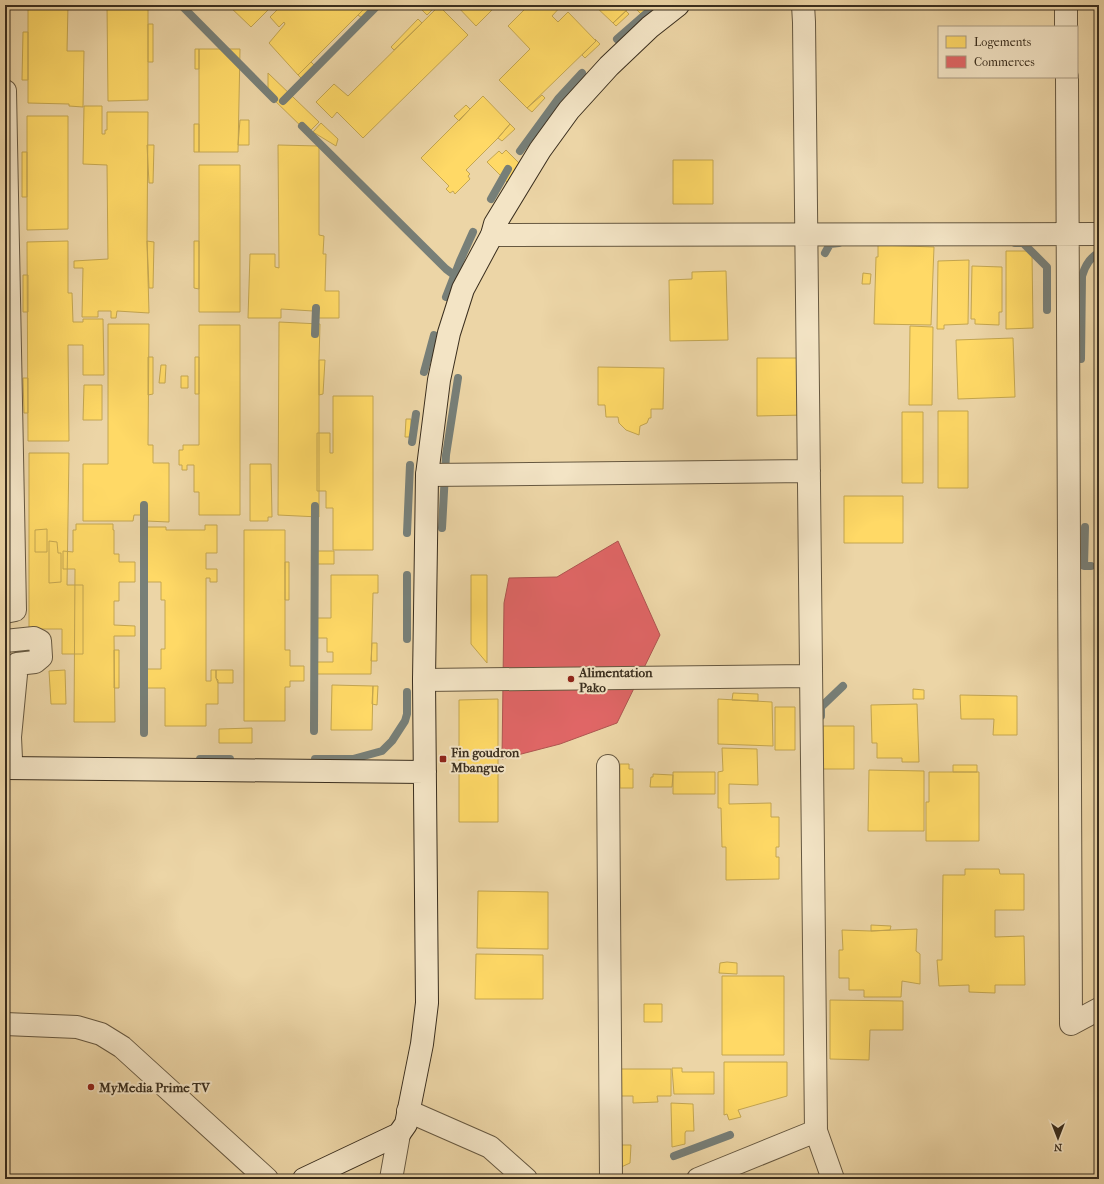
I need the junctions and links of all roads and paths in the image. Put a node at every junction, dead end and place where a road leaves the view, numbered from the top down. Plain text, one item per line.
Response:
1 (678, 5) edge
2 (803, 5) edge
3 (1066, 5) edge
4 (1066, 26) edge
5 (1067, 78) edge
6 (5, 91) edge
7 (1067, 233) junction
8 (1099, 234) edge
9 (807, 235) junction
10 (492, 236) junction
11 (809, 471) junction
12 (427, 475) junction
13 (5, 612) edge
14 (5, 641) edge
15 (811, 676) junction
16 (424, 680) junction
17 (608, 766) dead end
18 (8, 768) edge
19 (425, 772) junction
20 (1099, 1009) edge
21 (5, 1024) edge
22 (408, 1111) junction
23 (816, 1131) junction
24 (399, 1134) junction
25 (267, 1179) edge
26 (304, 1179) edge
27 (391, 1179) edge
28 (526, 1179) edge
29 (611, 1179) edge
30 (698, 1179) edge
31 (833, 1179) edge

1 - 10 street
2 - 9 street
3 - 4 street
5 - 7 street
6 - 13 street
7 - 8 street
7 - 9 street
7 - 20 street
9 - 10 street
9 - 11 street
10 - 12 street
11 - 12 street
11 - 15 street
12 - 16 street
14 - 18 street
15 - 16 street
15 - 23 street
16 - 19 street
17 - 29 street
18 - 19 street
19 - 22 street
21 - 25 street
22 - 24 street
22 - 28 street
23 - 30 street
23 - 31 street
24 - 26 street
24 - 27 street

